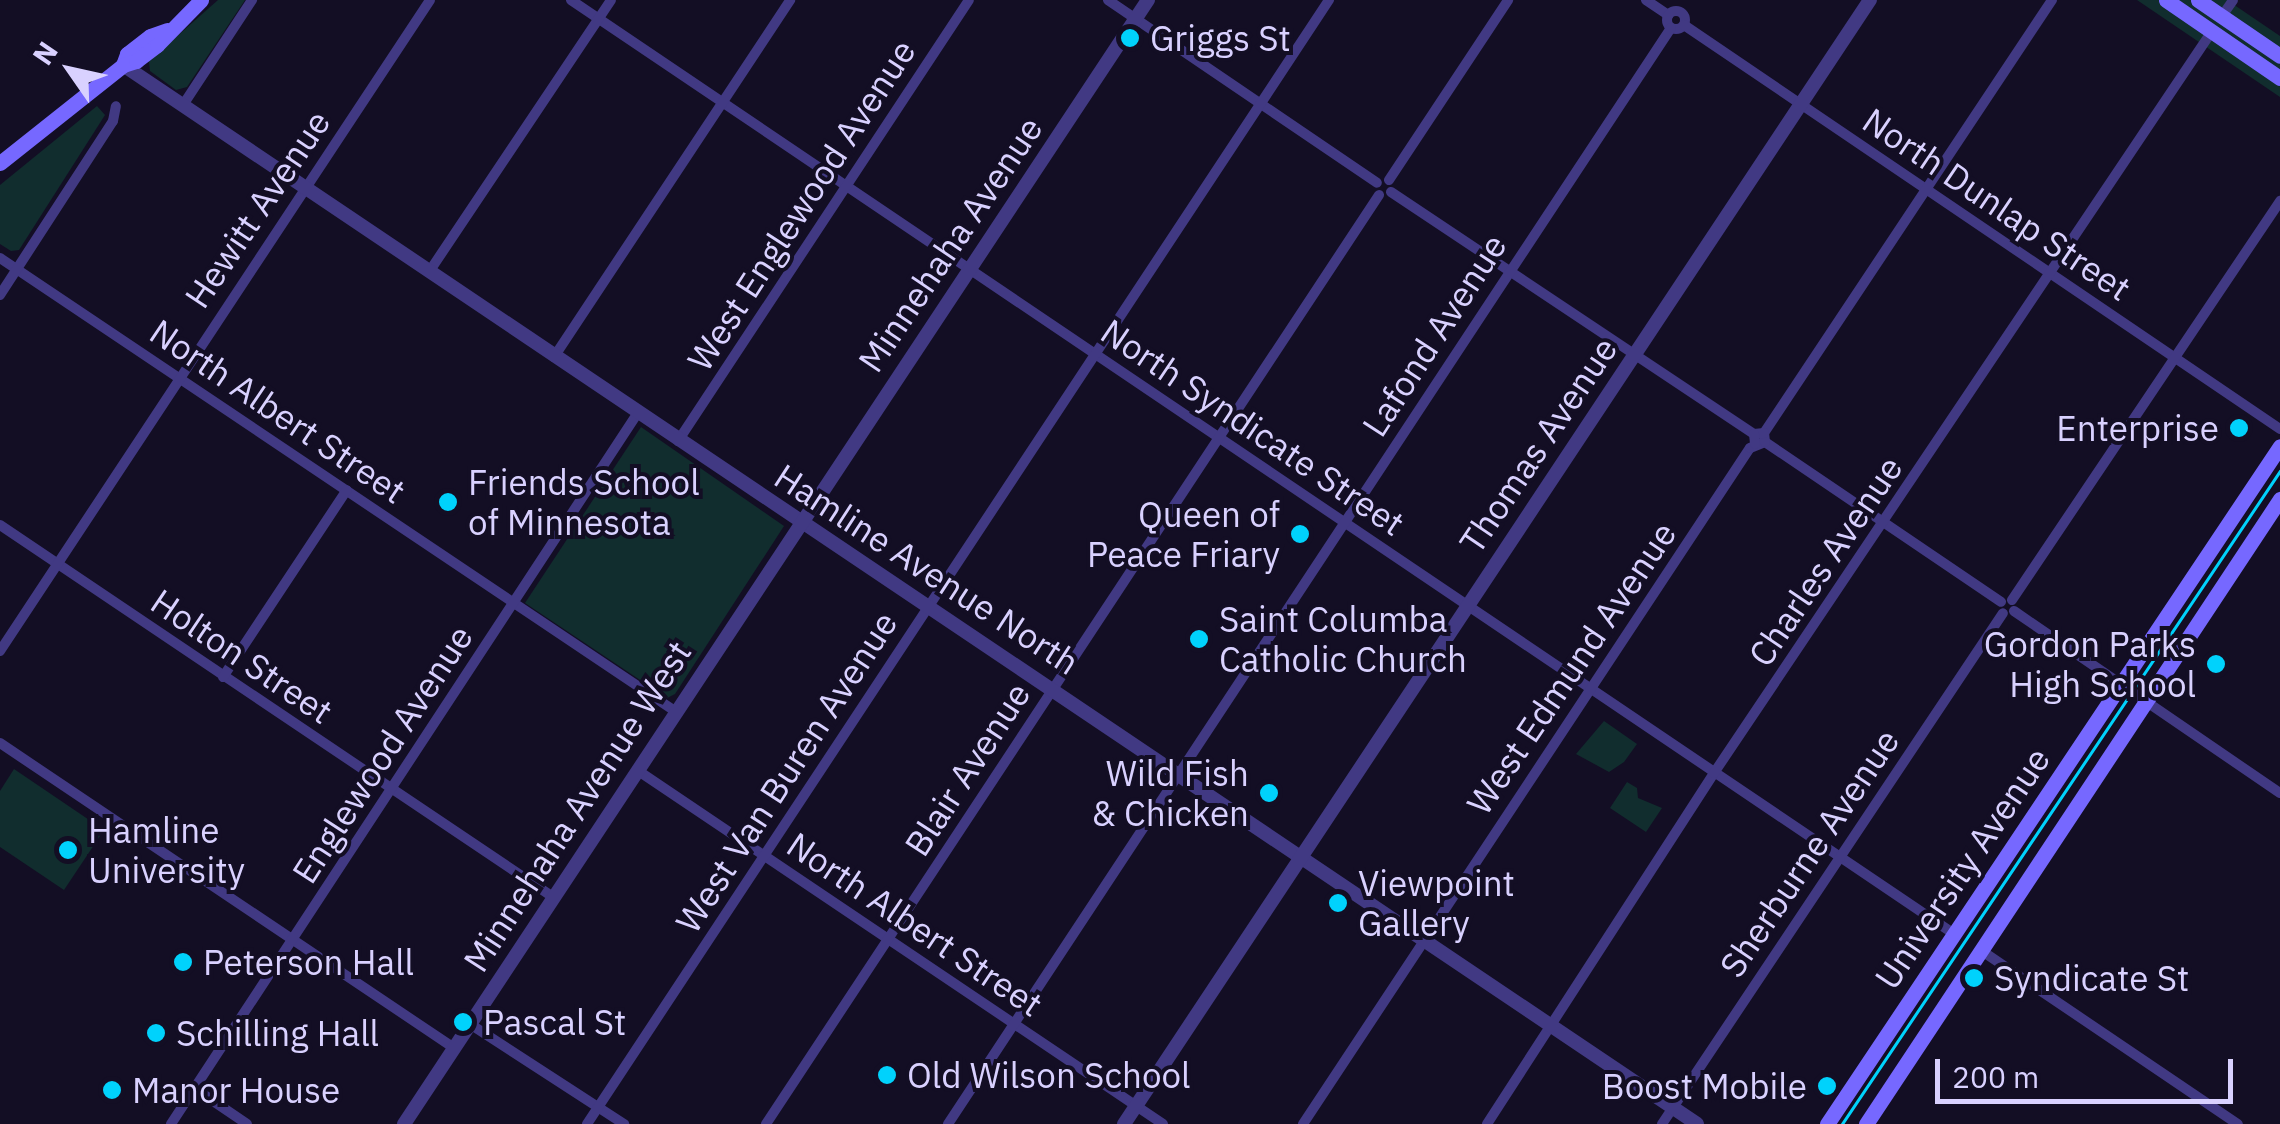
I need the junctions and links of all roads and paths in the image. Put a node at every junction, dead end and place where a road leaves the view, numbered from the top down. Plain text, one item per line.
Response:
1 (201, 0) edge
2 (252, 0) edge
3 (430, 0) edge
4 (571, 0) edge
5 (611, 0) edge
6 (790, 0) edge
7 (969, 0) edge
8 (1108, 0) edge
9 (1148, 0) edge
10 (1329, 0) edge
11 (1508, 0) edge
12 (1646, 0) edge
13 (1690, 0) edge
14 (1870, 0) edge
15 (2052, 0) edge
16 (2166, 0) edge
17 (2198, 0) edge
18 (2233, 0) edge
19 (1681, 12) junction
20 (1668, 15) junction
21 (2222, 16) junction
22 (598, 19) junction
23 (1136, 19) junction
24 (1684, 26) junction
25 (1670, 28) junction
26 (2212, 31) junction
27 (2280, 56) edge
28 (123, 64) junction
29 (2280, 78) edge
30 (723, 102) junction
31 (1260, 103) junction
32 (183, 105) junction
33 (1801, 105) junction
34 (116, 106) dead end
35 (0, 163) edge
36 (847, 186) junction
37 (304, 188) junction
38 (1384, 188) junction
39 (1927, 190) junction
40 (2280, 201) edge
41 (0, 258) edge
42 (17, 269) junction
43 (970, 270) junction
44 (1509, 271) junction
45 (430, 272) junction
46 (2053, 273) junction
47 (0, 295) edge
48 (1096, 354) junction
49 (1633, 355) junction
50 (554, 356) junction
51 (2177, 357) junction
52 (178, 377) junction
53 (638, 414) junction
54 (2280, 429) edge
55 (1219, 438) junction
56 (1760, 438) junction
57 (678, 441) junction
58 (2280, 446) edge
59 (347, 490) junction
60 (2280, 500) edge
61 (802, 522) junction
62 (1343, 522) junction
63 (1884, 523) junction
64 (0, 526) edge
65 (57, 563) junction
66 (513, 603) junction
67 (930, 605) junction
68 (1467, 606) junction
69 (2007, 606) junction
70 (0, 651) edge
71 (223, 678) junction
72 (2122, 684) junction
73 (1054, 688) junction
74 (1590, 689) junction
75 (2148, 701) junction
76 (675, 711) junction
77 (0, 743) edge
78 (637, 770) junction
79 (1177, 771) junction
80 (1714, 773) junction
81 (392, 789) junction
82 (2280, 793) edge
83 (764, 854) junction
84 (1301, 855) junction
85 (1839, 857) junction
86 (553, 897) junction
87 (1954, 934) junction
88 (294, 938) junction
89 (889, 939) junction
90 (1425, 939) junction
91 (1982, 951) junction
92 (1014, 1023) junction
93 (470, 1024) junction
94 (1553, 1024) junction
95 (454, 1048) junction
96 (194, 1088) junction
97 (599, 1106) junction
98 (1136, 1106) junction
99 (1673, 1108) junction
100 (171, 1124) edge
101 (247, 1124) edge
102 (404, 1124) edge
103 (587, 1124) edge
104 (624, 1124) edge
105 (766, 1124) edge
106 (948, 1124) edge
107 (1124, 1124) edge
108 (1162, 1124) edge
109 (1303, 1124) edge
110 (1487, 1124) edge
111 (1662, 1124) edge
112 (1698, 1124) edge
113 (1826, 1124) edge
114 (1866, 1124) edge
115 (2238, 1124) edge

1 - 28 main road
2 - 32 street
3 - 37 street, Hewitt Avenue
4 - 22 street, North Syndicate Street
5 - 22 street
6 - 30 street
7 - 36 street, West Englewood Avenue
8 - 23 street
9 - 23 street, Minnehaha Avenue
10 - 31 street, West Van Buren Avenue
11 - 38 street, Blair Avenue
12 - 20 street
13 - 19 street
14 - 33 street, Thomas Avenue
15 - 39 street, West Edmund Avenue
16 - 26 main road
17 - 21 main road
18 - 21 street
19 - 20 street
19 - 24 street
20 - 25 street
21 - 27 main road
22 - 30 street, North Syndicate Street
22 - 45 street
23 - 31 street
23 - 43 street, Minnehaha Avenue
24 - 25 street
24 - 33 street, North Dunlap Street
25 - 44 street, Lafond Avenue
26 - 29 main road
26 - 46 street, Charles Avenue
28 - 32 street, Hamline Avenue North
28 - 35 main road
30 - 36 street, North Syndicate Street
30 - 50 street
31 - 38 street
31 - 48 street, West Van Buren Avenue
32 - 37 street, Hamline Avenue North
33 - 39 street, North Dunlap Street
33 - 49 street, Thomas Avenue
34 - 42 street
36 - 43 street, North Syndicate Street
36 - 57 street, West Englewood Avenue
37 - 45 street, Hamline Avenue North
37 - 52 street, Hewitt Avenue
38 - 44 street
38 - 55 street, Blair Avenue
39 - 46 street, North Dunlap Street
39 - 56 street, West Edmund Avenue
40 - 51 street, Sherburne Avenue
41 - 42 street, North Albert Street
42 - 47 street
42 - 52 street, North Albert Street
43 - 48 street, North Syndicate Street
43 - 61 street, Minnehaha Avenue
44 - 49 street
44 - 62 street, Lafond Avenue
45 - 50 street, Hamline Avenue North
46 - 51 street, North Dunlap Street
46 - 63 street, Charles Avenue
48 - 55 street, North Syndicate Street
48 - 67 street, West Van Buren Avenue
49 - 56 street
49 - 68 street, Thomas Avenue
50 - 53 street, Hamline Avenue North
51 - 54 street, North Dunlap Street
51 - 69 street, Sherburne Avenue
52 - 59 street, North Albert Street
52 - 65 street, Hewitt Avenue
53 - 57 street, Hamline Avenue North
53 - 66 street, Englewood Avenue
55 - 62 street, North Syndicate Street
55 - 73 street, Blair Avenue
56 - 63 street
56 - 74 street, West Edmund Avenue
57 - 61 street, Hamline Avenue North
58 - 72 main road, University Avenue
59 - 66 street, North Albert Street
59 - 71 street
60 - 75 main road, University Avenue
61 - 67 street, Hamline Avenue North
61 - 76 street, Minnehaha Avenue West
62 - 68 street, North Syndicate Street
62 - 79 street, Lafond Avenue
63 - 69 street
63 - 80 street, Charles Avenue
64 - 65 street, Holton Street
65 - 70 street, Hewitt Avenue
65 - 71 street, Holton Street
66 - 76 street, North Albert Street
66 - 81 street, Englewood Avenue
67 - 73 street, Hamline Avenue North
67 - 83 street, West Van Buren Avenue
68 - 74 street, North Syndicate Street
68 - 84 street, Thomas Avenue
69 - 72 street
69 - 85 street, Sherburne Avenue
71 - 81 street, Holton Street
72 - 75 street
72 - 87 main road, University Avenue
73 - 79 street, Hamline Avenue North
73 - 89 street, Blair Avenue
74 - 80 street, North Syndicate Street
74 - 90 street, West Edmund Avenue
75 - 82 street
75 - 91 main road, University Avenue
76 - 78 street, Minnehaha Avenue West
77 - 88 street
78 - 83 street, North Albert Street
78 - 86 street, Minnehaha Avenue West
79 - 84 street, Hamline Avenue North
79 - 92 street, Lafond Avenue
80 - 85 street, North Syndicate Street
80 - 94 street, Charles Avenue
81 - 86 street, Holton Street
81 - 88 street, Englewood Avenue
83 - 89 street, North Albert Street
83 - 97 street, West Van Buren Avenue
84 - 90 street, Hamline Avenue North
84 - 98 street, Thomas Avenue
85 - 87 street, North Syndicate Street
85 - 99 street, Sherburne Avenue
86 - 93 street, Minnehaha Avenue West
87 - 113 main road, University Avenue
88 - 95 street
88 - 96 street, Englewood Avenue
89 - 92 street, North Albert Street
89 - 105 street, Blair Avenue
90 - 94 street, Hamline Avenue North
90 - 109 street, West Edmund Avenue
91 - 114 main road, University Avenue
91 - 115 street
92 - 98 street, North Albert Street
92 - 106 street, Lafond Avenue
93 - 95 street, Minnehaha Avenue West
93 - 97 street
94 - 99 street, Hamline Avenue North
94 - 110 street, Charles Avenue
95 - 102 street, Minnehaha Avenue West
96 - 100 street, Englewood Avenue
96 - 101 street
97 - 103 street, West Van Buren Avenue
97 - 104 street
98 - 107 street, Thomas Avenue
98 - 108 street, North Albert Street
99 - 111 street, Sherburne Avenue
99 - 112 street, Hamline Avenue North

